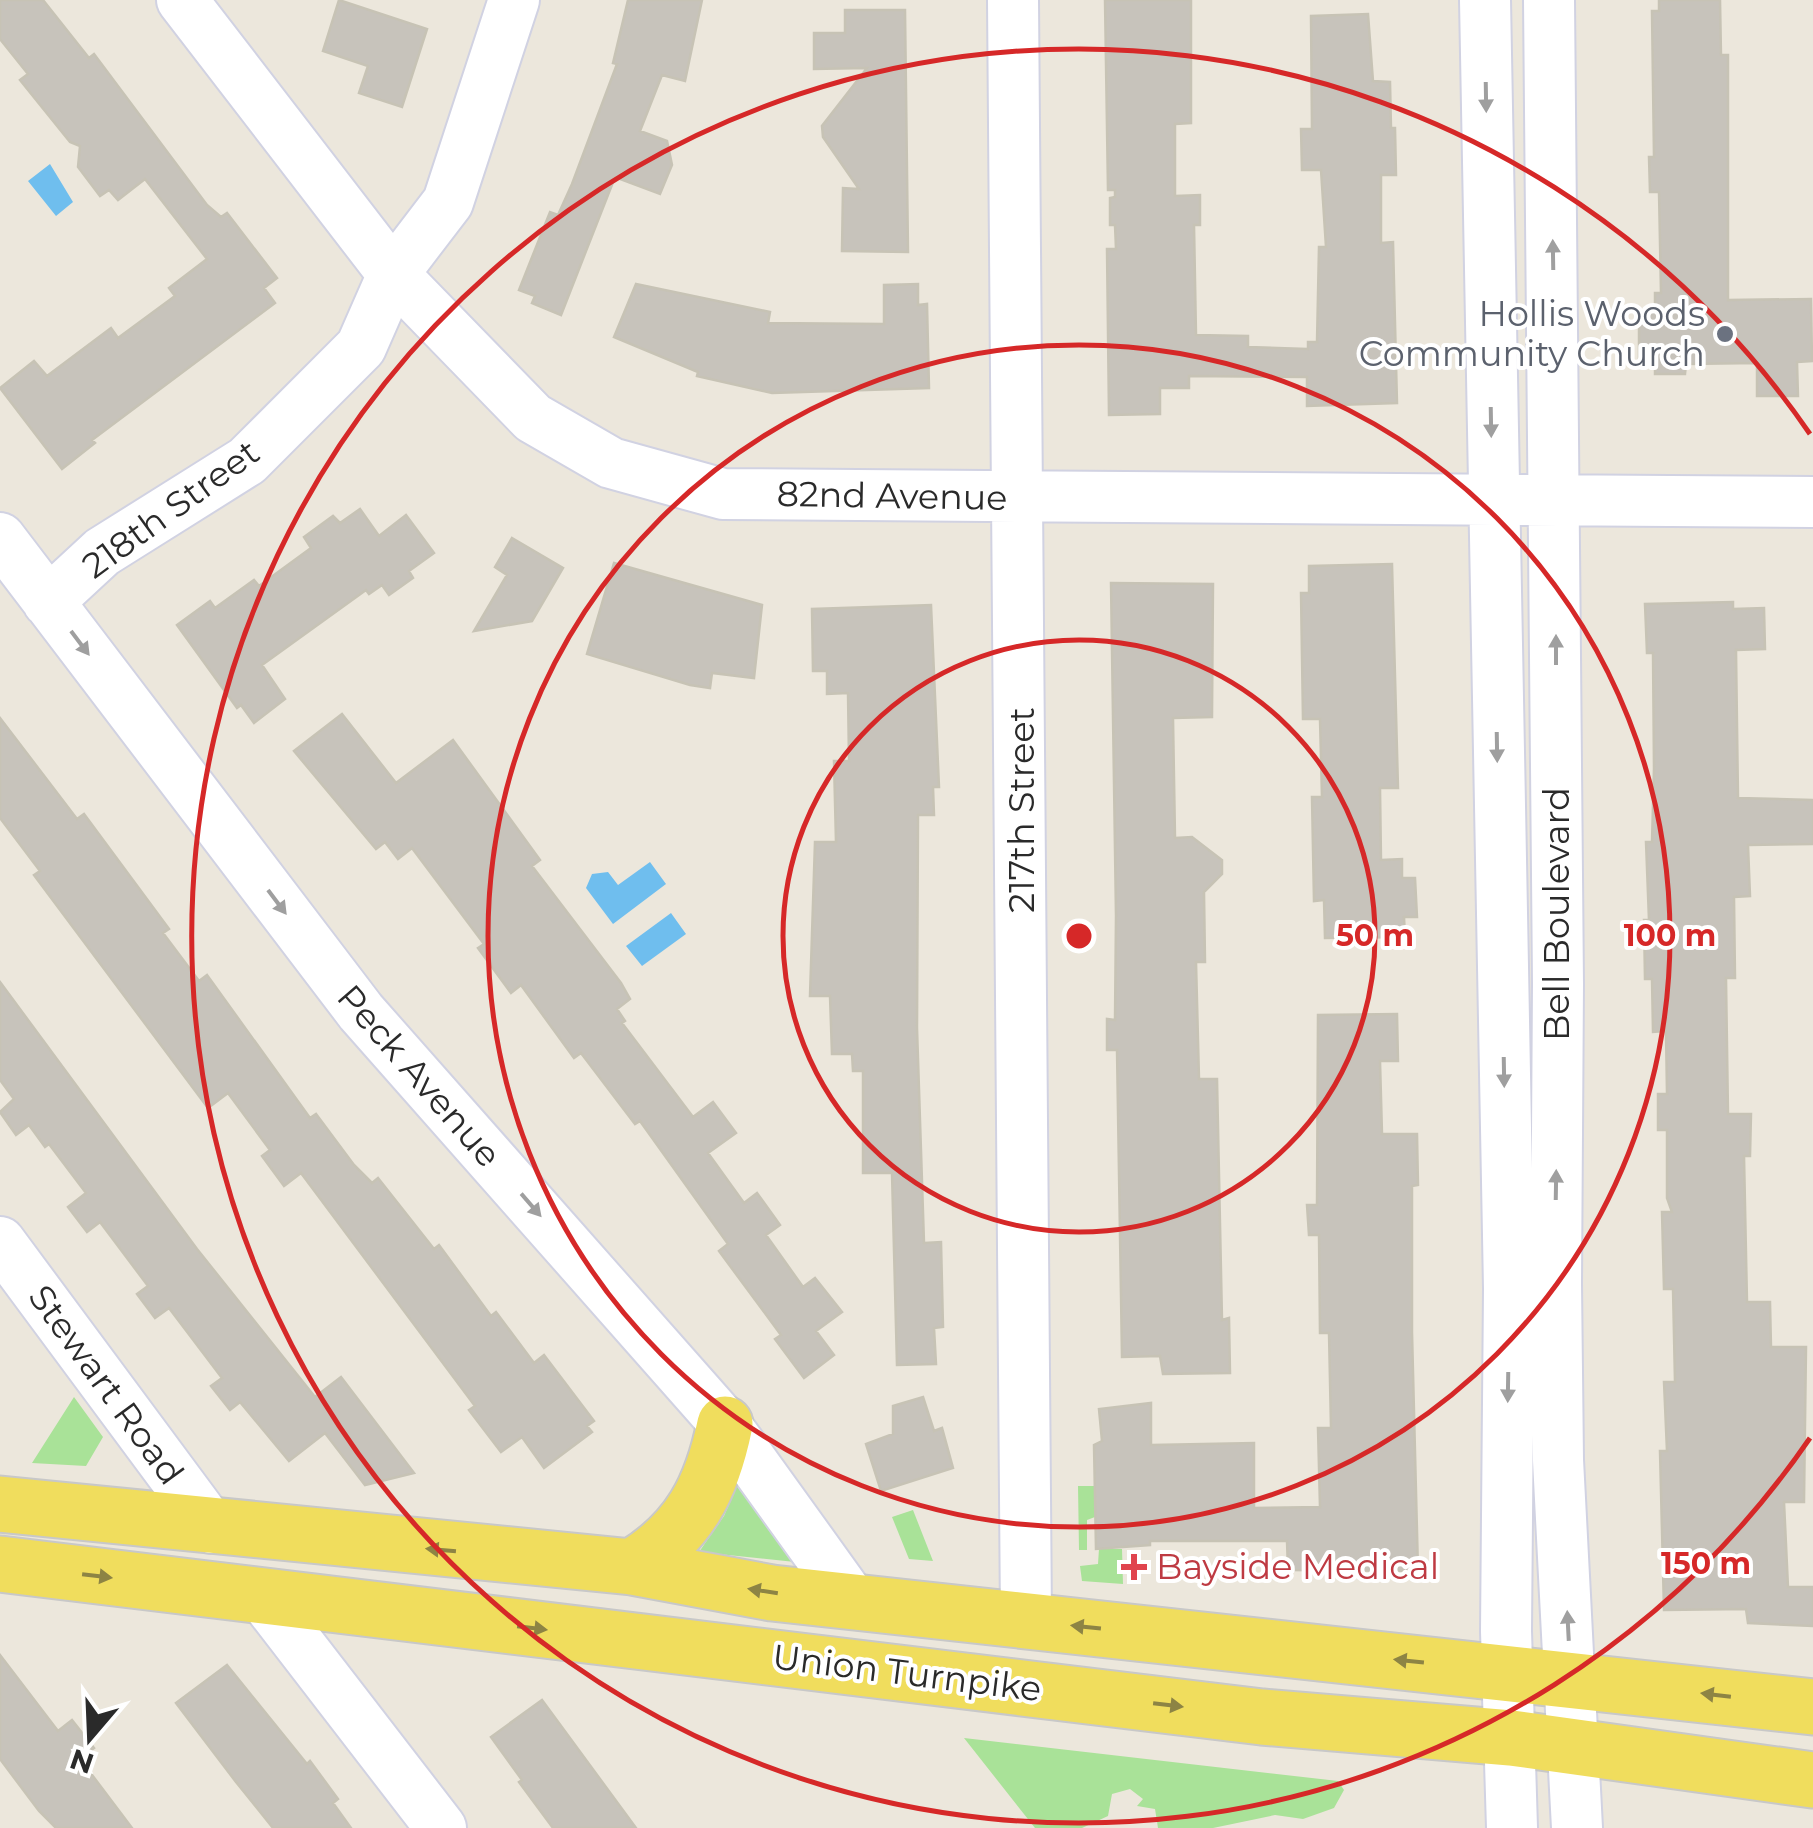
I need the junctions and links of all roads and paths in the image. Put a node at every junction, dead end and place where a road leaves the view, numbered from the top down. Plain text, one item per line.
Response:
1 (182, 0) edge
2 (514, 0) edge
3 (1013, 0) edge
4 (1485, 0) edge
5 (1549, 0) edge
6 (393, 274) junction
7 (1492, 497) junction
8 (1020, 498) junction
9 (1555, 502) junction
10 (1813, 502) edge
11 (0, 538) edge
12 (48, 602) junction
13 (0, 1242) edge
14 (725, 1424) junction
15 (0, 1504) edge
16 (212, 1528) junction
17 (0, 1564) edge
18 (632, 1568) junction
19 (262, 1596) junction
20 (853, 1602) junction
21 (1026, 1620) junction
22 (1506, 1671) junction
23 (1571, 1680) junction
24 (1813, 1707) edge
25 (1511, 1738) junction
26 (1575, 1747) junction
27 (1813, 1780) edge
28 (441, 1828) edge
29 (1512, 1828) edge
30 (1576, 1828) edge

1 - 6 street, 82nd Avenue
2 - 6 street, 218th Street
3 - 8 street, 217th Street
4 -> 7 street, Bell Boulevard
9 -> 5 street, Bell Boulevard
6 - 8 street, 82nd Avenue
6 - 12 street, 218th Street
7 - 8 street, 82nd Avenue
7 - 9 street, 82nd Avenue
7 -> 22 street, Bell Boulevard
8 - 21 street, 217th Street
9 - 10 street, 82nd Avenue
23 -> 9 street, Bell Boulevard
11 - 12 street, Peck Avenue
12 -> 14 street, Peck Avenue
13 - 16 street, Stewart Road
14 - 18 main road
14 - 20 street, Peck Avenue
15 - 16 main road, Union Turnpike
18 -> 16 main road, Union Turnpike
17 -> 19 main road, Union Turnpike
20 -> 18 main road, Union Turnpike
19 -> 25 main road, Union Turnpike
19 - 28 street
20 - 21 main road, Union Turnpike
22 -> 21 main road, Union Turnpike
22 - 23 main road, Union Turnpike
22 - 25 street, Bell Boulevard
24 -> 23 main road, Union Turnpike
23 - 26 street, Bell Boulevard
25 - 26 main road, Union Turnpike
25 - 29 street, Bell Boulevard
26 - 27 main road, Union Turnpike
26 - 30 street, Bell Boulevard

